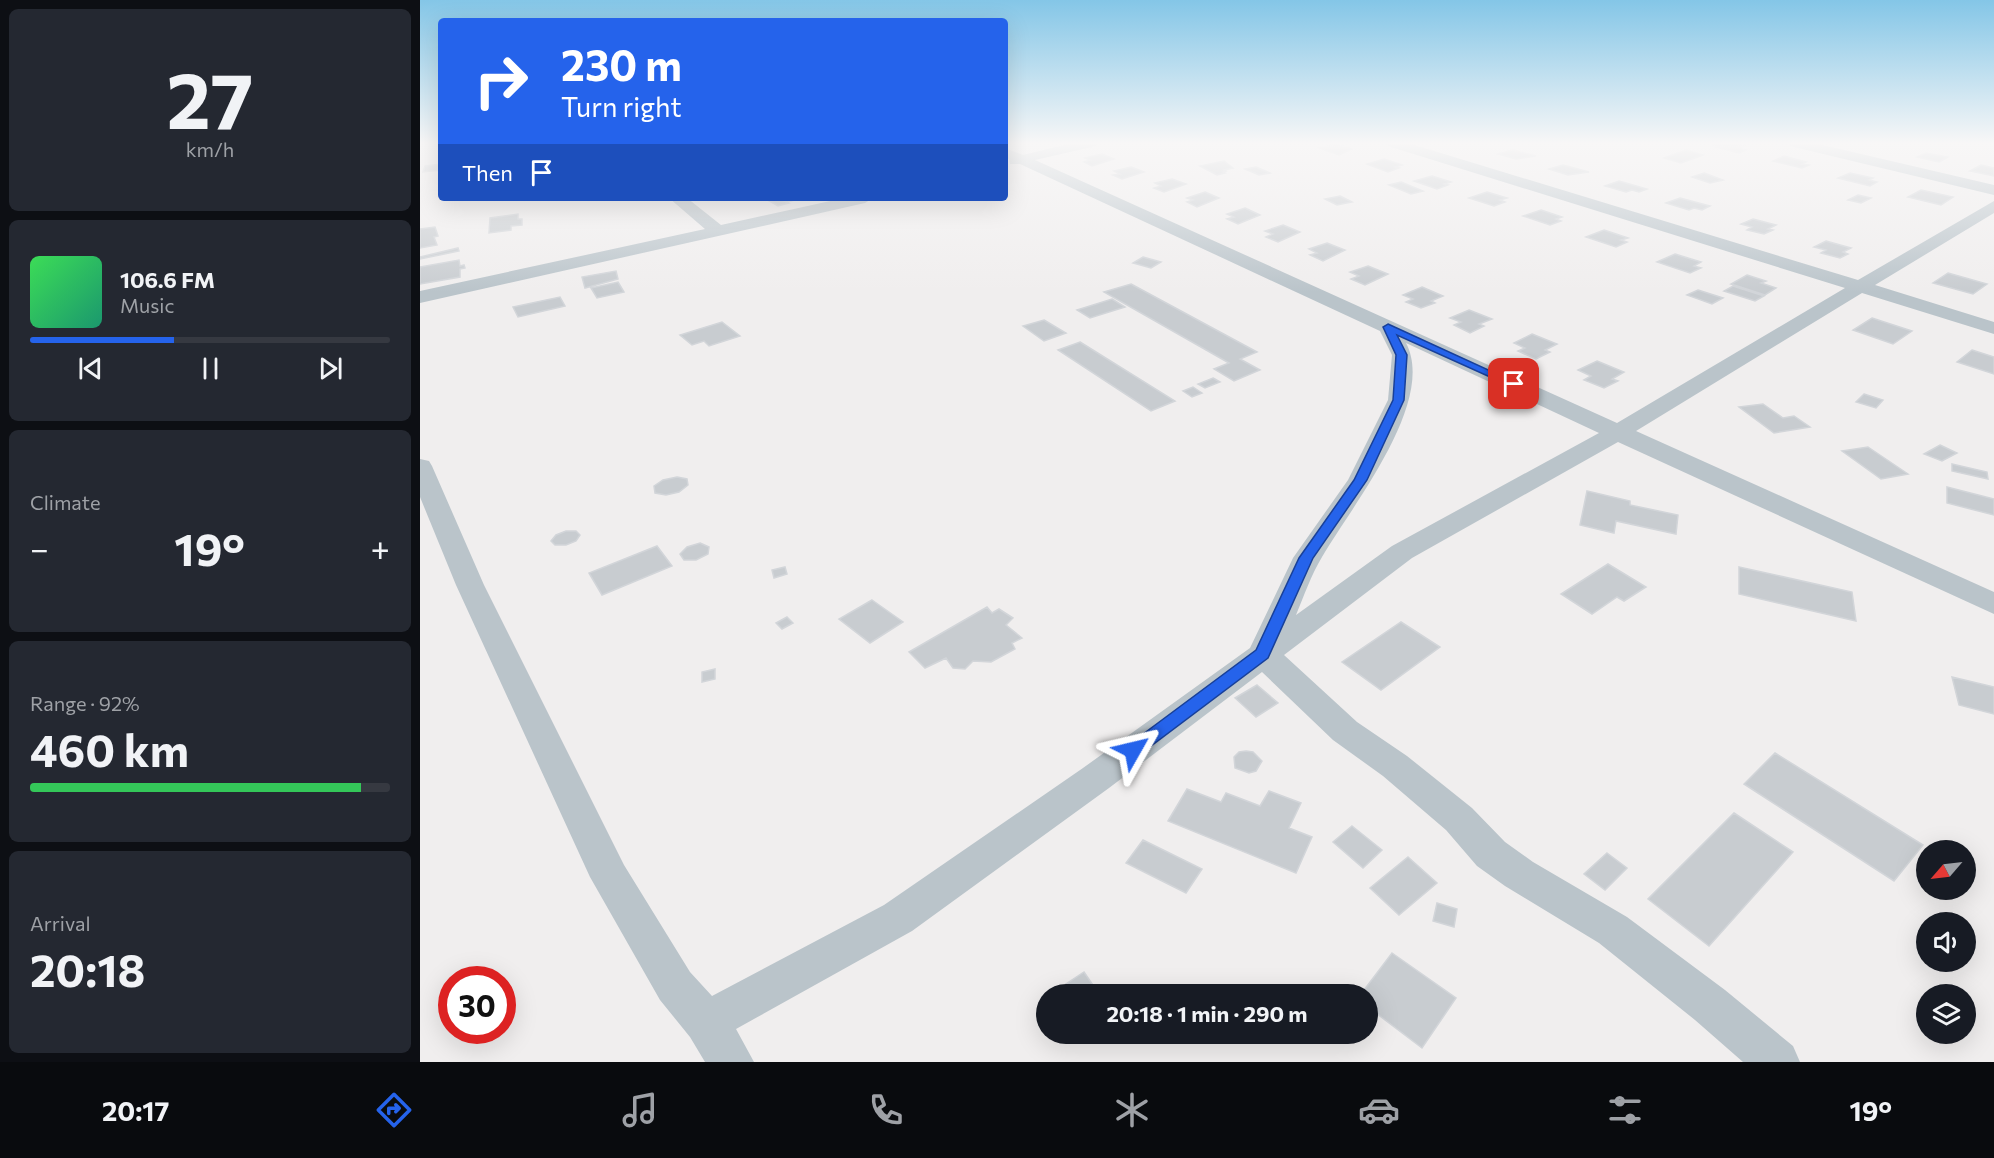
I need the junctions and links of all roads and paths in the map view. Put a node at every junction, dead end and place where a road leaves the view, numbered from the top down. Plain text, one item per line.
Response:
1 (1087, 193) edge
2 (1554, 193) edge
3 (681, 201) edge
4 (852, 201) edge
5 (1994, 206) edge
6 (717, 231) junction
7 (1860, 287) junction
8 (420, 297) edge
9 (1388, 327) junction
10 (1994, 328) edge
11 (1618, 432) junction
12 (420, 466) edge
13 (1994, 604) edge
14 (1263, 654) junction
15 (706, 1022) junction
16 (731, 1062) edge
17 (1777, 1062) edge

1 - 9 street
2 - 7 street
3 - 6 street
4 - 6 street
5 - 7 street
6 - 8 street
7 - 10 street
7 - 11 street
9 - 11 street
9 - 14 street
11 - 13 street
11 - 14 street
12 - 15 street
14 - 15 street
14 - 17 street
15 - 16 street

